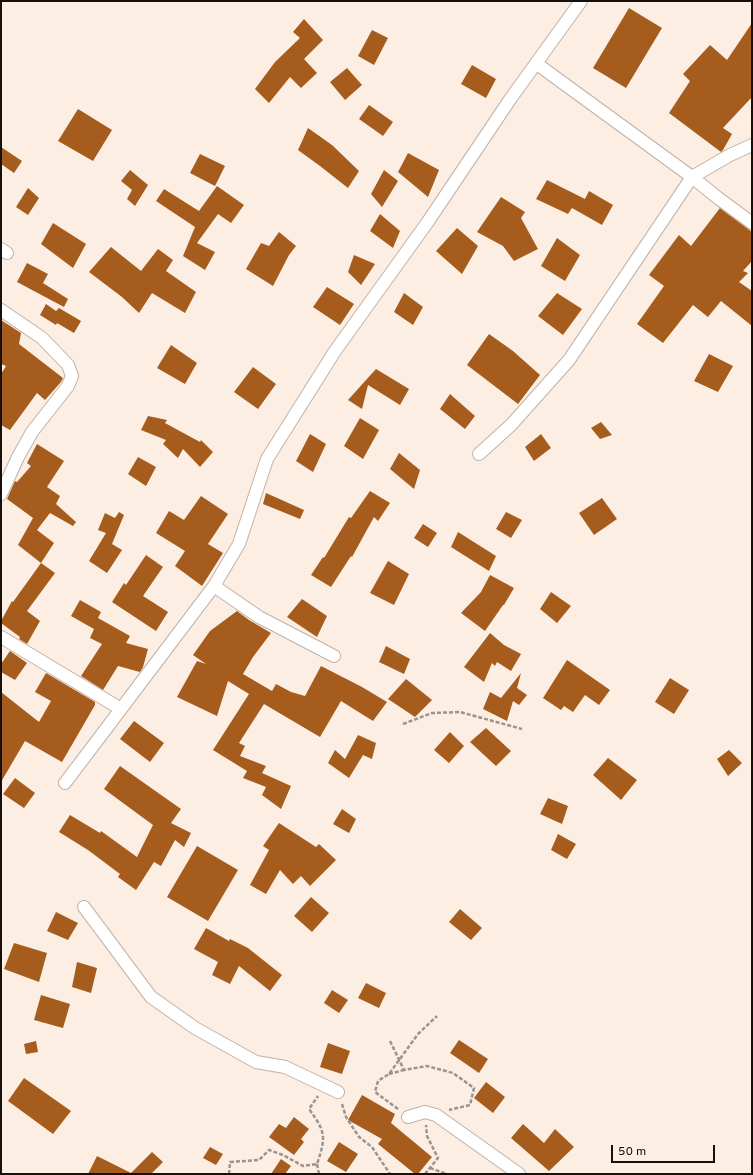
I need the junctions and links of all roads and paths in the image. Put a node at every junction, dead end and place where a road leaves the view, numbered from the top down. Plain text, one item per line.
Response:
1 (582, 1) edge
2 (537, 64) junction
3 (752, 145) edge
4 (692, 177) junction
5 (752, 223) edge
6 (1, 310) edge
7 (479, 454) dead end
8 (1, 494) edge
9 (214, 586) junction
10 (1, 638) edge
11 (334, 656) dead end
12 (122, 709) junction
13 (403, 724) dead end
14 (522, 729) dead end
15 (65, 783) dead end
16 (84, 907) dead end
17 (437, 1016) dead end
18 (390, 1041) dead end
19 (399, 1060) junction
20 (404, 1070) junction
21 (389, 1074) junction
22 (338, 1092) joint
23 (320, 1093) dead end
24 (431, 1113) junction
25 (408, 1117) joint
26 (317, 1164) junction
27 (430, 1168) junction
28 (228, 1174) edge
29 (319, 1174) edge
30 (390, 1174) edge
31 (425, 1174) edge
32 (447, 1174) edge
33 (519, 1174) edge

1 - 2 street
2 - 4 street
2 - 9 street
3 - 4 street
4 - 5 street
4 - 7 street
6 - 8 street
9 - 11 street
9 - 12 street
10 - 12 street
12 - 15 street
13 - 14 path
16 - 22 street
17 - 19 path
18 - 19 path
19 - 20 path
19 - 21 path
20 - 21 path
20 - 24 path
21 - 25 path
22 - 30 path
23 - 26 path
24 - 25 street
24 - 27 path
24 - 33 street
26 - 28 path
26 - 29 path
27 - 31 path
27 - 32 path

